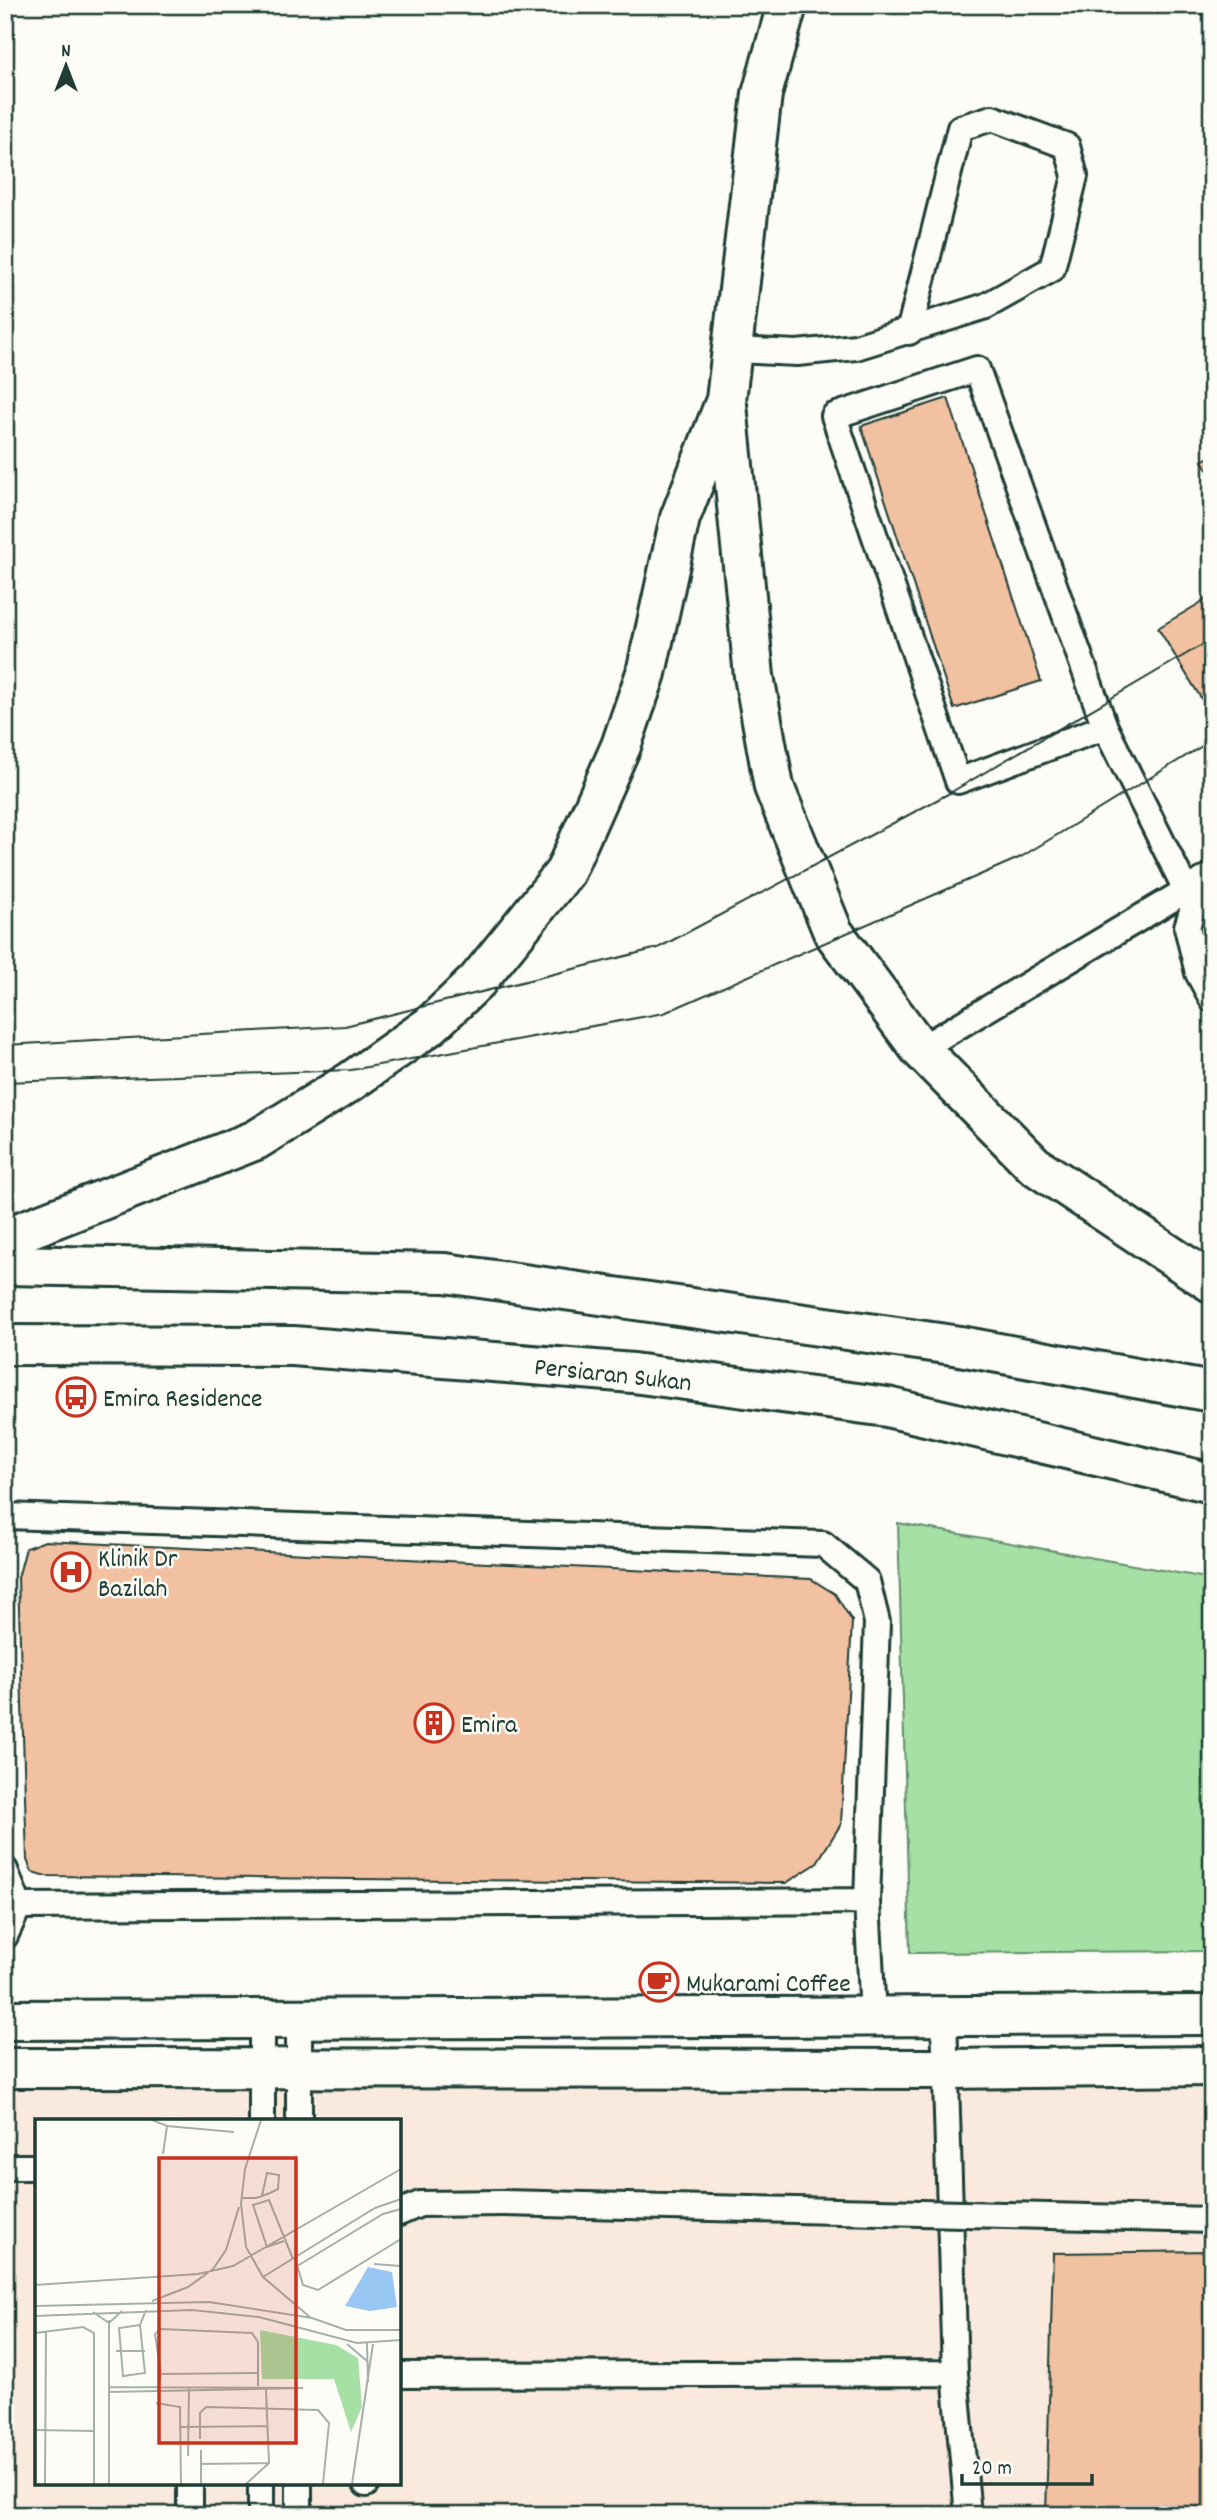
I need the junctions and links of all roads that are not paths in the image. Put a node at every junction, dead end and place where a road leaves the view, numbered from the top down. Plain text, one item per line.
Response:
1 (787, 5) edge
2 (909, 332) junction
3 (733, 350) junction
4 (726, 400) junction
5 (1105, 727) junction
6 (1200, 882) edge
7 (1205, 969) edge
8 (1212, 999) edge
9 (920, 1049) junction
10 (5, 1238) edge
11 (5, 1265) edge
12 (1212, 1283) edge
13 (5, 1345) edge
14 (1212, 1391) edge
15 (1212, 1483) edge
16 (5, 1516) edge
17 (5, 1870) edge
18 (867, 1901) junction
19 (19, 1906) junction
20 (5, 1936) edge
21 (1212, 2015) edge
22 (873, 2017) junction
23 (944, 2017) junction
24 (5, 2020) edge
25 (280, 2020) junction
26 (280, 2066) junction
27 (1212, 2066) edge
28 (5, 2068) edge
29 (946, 2069) junction
30 (263, 2119) edge
31 (298, 2119) edge
32 (5, 2167) edge
33 (35, 2167) edge
34 (401, 2212) edge
35 (1212, 2220) edge
36 (955, 2373) junction
37 (401, 2375) edge
38 (190, 2485) edge
39 (261, 2485) edge
40 (299, 2485) edge
41 (190, 2515) edge
42 (261, 2515) edge
43 (299, 2515) edge
44 (968, 2515) edge

1 - 3 street
2 - 2 lane
2 - 3 lane
3 - 4 street
4 - 9 street
4 - 10 street
5 - 5 lane
5 - 6 lane
6 - 7 lane
6 - 9 lane
7 - 8 lane
9 - 12 street
11 - 14 street
13 - 15 street, Persiaran Sukan
16 - 18 lane
17 - 19 lane
18 - 19 lane
18 - 22 lane
19 - 20 lane
21 - 23 street
22 - 23 street
22 - 25 street
23 - 29 lane
24 - 25 street
25 - 26 lane
25 - 26 lane
26 - 28 street
26 - 29 street
26 - 30 lane
26 - 31 lane
27 - 29 street
29 - 36 lane
32 - 33 lane
34 - 35 lane, bridge
36 - 37 lane
36 - 44 lane
38 - 41 lane
39 - 42 lane
40 - 43 lane

